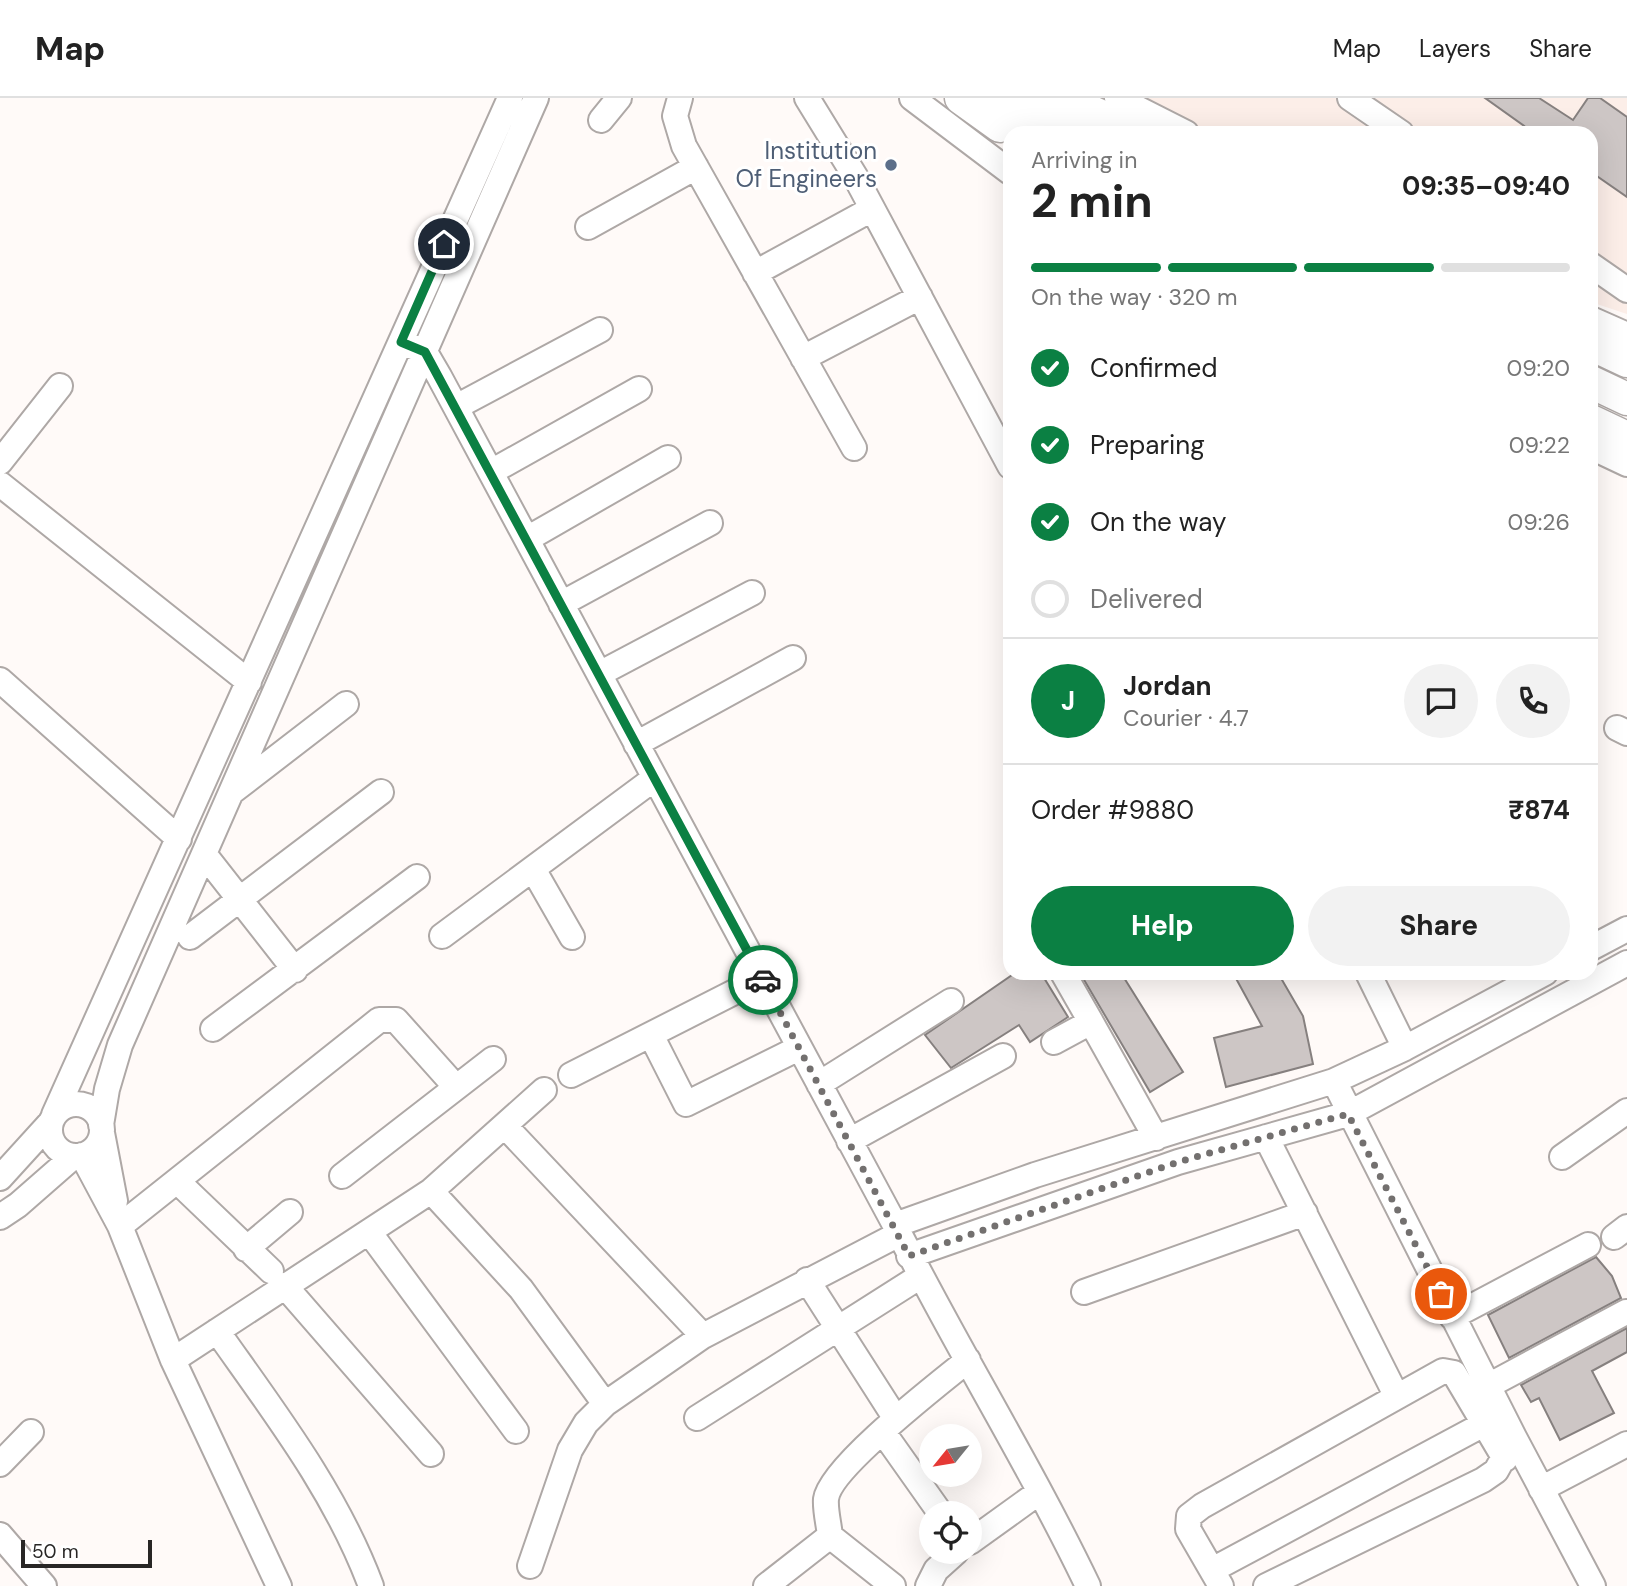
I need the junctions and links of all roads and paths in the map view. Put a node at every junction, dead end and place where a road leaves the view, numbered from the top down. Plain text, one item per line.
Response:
1 (510, 98) edge
2 (536, 98) edge
3 (619, 98) edge
4 (680, 98) edge
5 (807, 98) edge
6 (912, 98) edge
7 (961, 98) edge
8 (989, 98) edge
9 (1018, 98) edge
10 (1062, 98) edge
11 (1118, 98) edge
12 (1350, 98) edge
13 (601, 120) dead end
14 (1032, 126) edge
15 (1064, 126) edge
16 (1122, 126) edge
17 (1172, 126) edge
18 (1391, 126) edge
19 (1003, 128) edge
20 (696, 167) junction
21 (1003, 167) edge
22 (872, 209) junction
23 (588, 227) dead end
24 (1598, 270) edge
25 (755, 273) junction
26 (1627, 290) edge
27 (920, 297) junction
28 (1598, 322) edge
29 (600, 330) dead end
30 (1627, 335) edge
31 (401, 342) junction
32 (1598, 347) edge
33 (425, 352) junction
34 (803, 358) junction
35 (1627, 361) edge
36 (1598, 385) edge
37 (60, 386) dead end
38 (639, 389) dead end
39 (1627, 399) edge
40 (1598, 404) edge
41 (456, 407) junction
42 (1627, 417) edge
43 (1598, 424) edge
44 (1627, 438) edge
45 (853, 448) dead end
46 (1598, 450) edge
47 (1003, 453) edge
48 (668, 458) dead end
49 (0, 462) edge
50 (1627, 464) edge
51 (491, 472) junction
52 (0, 484) edge
53 (710, 523) dead end
54 (527, 539) junction
55 (752, 593) dead end
56 (561, 604) junction
57 (793, 658) dead end
58 (599, 674) junction
59 (0, 680) edge
60 (249, 682) junction
61 (346, 704) dead end
62 (636, 744) junction
63 (655, 778) junction
64 (381, 792) dead end
65 (231, 793) junction
66 (179, 839) junction
67 (204, 854) junction
68 (533, 869) junction
69 (417, 877) dead end
70 (239, 900) junction
71 (1627, 929) edge
72 (442, 936) dead end
73 (190, 937) dead end
74 (572, 937) dead end
75 (1598, 944) edge
76 (1627, 963) edge
77 (295, 970) junction
78 (762, 978) junction
79 (1598, 979) edge
80 (1067, 980) edge
81 (1371, 980) edge
82 (1532, 980) edge
83 (1596, 980) edge
84 (951, 1001) dead end
85 (1091, 1022) junction
86 (212, 1030) dead end
87 (651, 1035) junction
88 (1054, 1042) dead end
89 (799, 1048) junction
90 (1405, 1048) junction
91 (1003, 1056) dead end
92 (493, 1059) dead end
93 (571, 1075) dead end
94 (1334, 1081) junction
95 (819, 1084) junction
96 (455, 1086) junction
97 (544, 1090) dead end
98 (1627, 1111) edge
99 (1348, 1114) junction
100 (52, 1119) junction
101 (505, 1126) junction
102 (102, 1129) junction
103 (1266, 1137) junction
104 (1156, 1138) junction
105 (849, 1141) junction
106 (78, 1156) junction
107 (1562, 1157) dead end
108 (2, 1171) edge
109 (342, 1176) dead end
110 (177, 1181) junction
111 (431, 1191) junction
112 (290, 1212) dead end
113 (1305, 1213) junction
114 (0, 1217) edge
115 (120, 1226) junction
116 (369, 1232) junction
117 (1588, 1245) dead end
118 (246, 1248) junction
119 (906, 1248) junction
120 (278, 1278) junction
121 (807, 1280) junction
122 (1084, 1292) dead end
123 (1626, 1312) edge
124 (1452, 1317) junction
125 (836, 1330) junction
126 (216, 1331) junction
127 (703, 1336) junction
128 (173, 1360) junction
129 (968, 1360) junction
130 (1488, 1385) junction
131 (1396, 1395) junction
132 (606, 1404) junction
133 (698, 1418) dead end
134 (1484, 1424) junction
135 (889, 1425) junction
136 (516, 1431) dead end
137 (31, 1432) dead end
138 (1627, 1444) edge
139 (1509, 1448) junction
140 (431, 1454) dead end
141 (0, 1464) edge
142 (1541, 1489) junction
143 (1038, 1493) junction
144 (933, 1501) edge
145 (982, 1533) edge
146 (0, 1535) edge
147 (830, 1536) junction
148 (943, 1564) edge
149 (530, 1566) dead end
150 (1217, 1578) edge
151 (270, 1583) edge
152 (44, 1586) edge
153 (370, 1586) edge
154 (765, 1586) edge
155 (894, 1586) edge
156 (928, 1586) edge
157 (1088, 1586) edge
158 (1266, 1586) edge
159 (1593, 1586) edge

1 - 31 street
2 - 33 street
3 - 13 street
4 - 20 street
5 - 22 street
6 - 21 street
7 - 19 main road
8 - 14 main road
9 - 15 main road
10 - 16 main road
11 - 17 street
12 - 18 street
20 - 23 street
20 - 25 street
22 - 25 street
22 - 27 street
24 - 26 street
25 - 34 street
27 - 34 street
27 - 47 street
28 - 30 street
29 - 41 street
31 - 33 street
31 - 60 street
32 - 35 main road
33 - 41 street
33 - 65 street
34 - 45 street
36 - 39 main road
37 - 49 street
38 - 51 street
40 - 42 main road
41 - 51 street
43 - 44 main road
46 - 50 street
48 - 54 street
51 - 54 street
52 - 60 street
53 - 56 street
54 - 56 street
55 - 58 street
56 - 58 street
57 - 62 street
58 - 62 street
59 - 66 street
60 - 66 street
61 - 65 street
62 - 63 street
63 - 68 street
63 - 78 street
64 - 70 street
65 - 67 street
66 - 100 street
67 - 70 street
67 - 102 street
68 - 72 street
68 - 74 street
69 - 77 street
70 - 73 street
70 - 77 street
71 - 75 street
76 - 79 street
77 - 86 street
78 - 87 street
78 - 89 street
80 - 85 street
81 - 90 street
82 - 90 street
83 - 99 street
84 - 95 street
85 - 88 street
85 - 104 street
87 - 89 street
87 - 93 street
89 - 95 street
90 - 94 street
91 - 105 street
92 - 96 street
94 - 99 street
94 - 104 street
95 - 105 street
96 - 109 street
96 - 110 street
97 - 101 street
98 - 107 street
99 - 103 street
99 - 124 street
100 - 102 street
100 - 106 street
100 - 108 street
101 - 111 street
101 - 127 street
102 - 106 street
102 - 115 street
103 - 113 street
103 - 119 street
104 - 119 street
105 - 119 street
106 - 114 street
106 - 115 street
110 - 115 street
110 - 118 street
111 - 116 street
111 - 132 street
112 - 118 street
113 - 122 street
113 - 131 street
115 - 128 street
116 - 120 street
116 - 136 street
117 - 124 street
118 - 120 street
119 - 121 street
119 - 125 street
119 - 129 street
120 - 126 street
120 - 140 street
121 - 125 street
121 - 127 street
123 - 130 street
124 - 130 street
125 - 133 street
125 - 135 street
126 - 128 street
126 - 153 street
127 - 132 street
128 - 151 street
129 - 135 street
129 - 143 street
130 - 139 street
131 - 134 street
131 - 150 street
132 - 149 street
134 - 139 street
134 - 150 street
135 - 144 street
135 - 147 street
137 - 141 street
138 - 142 street
139 - 142 street
139 - 158 street
142 - 159 street
143 - 145 street
143 - 157 street
146 - 152 street
147 - 154 street
147 - 155 street
148 - 156 street

